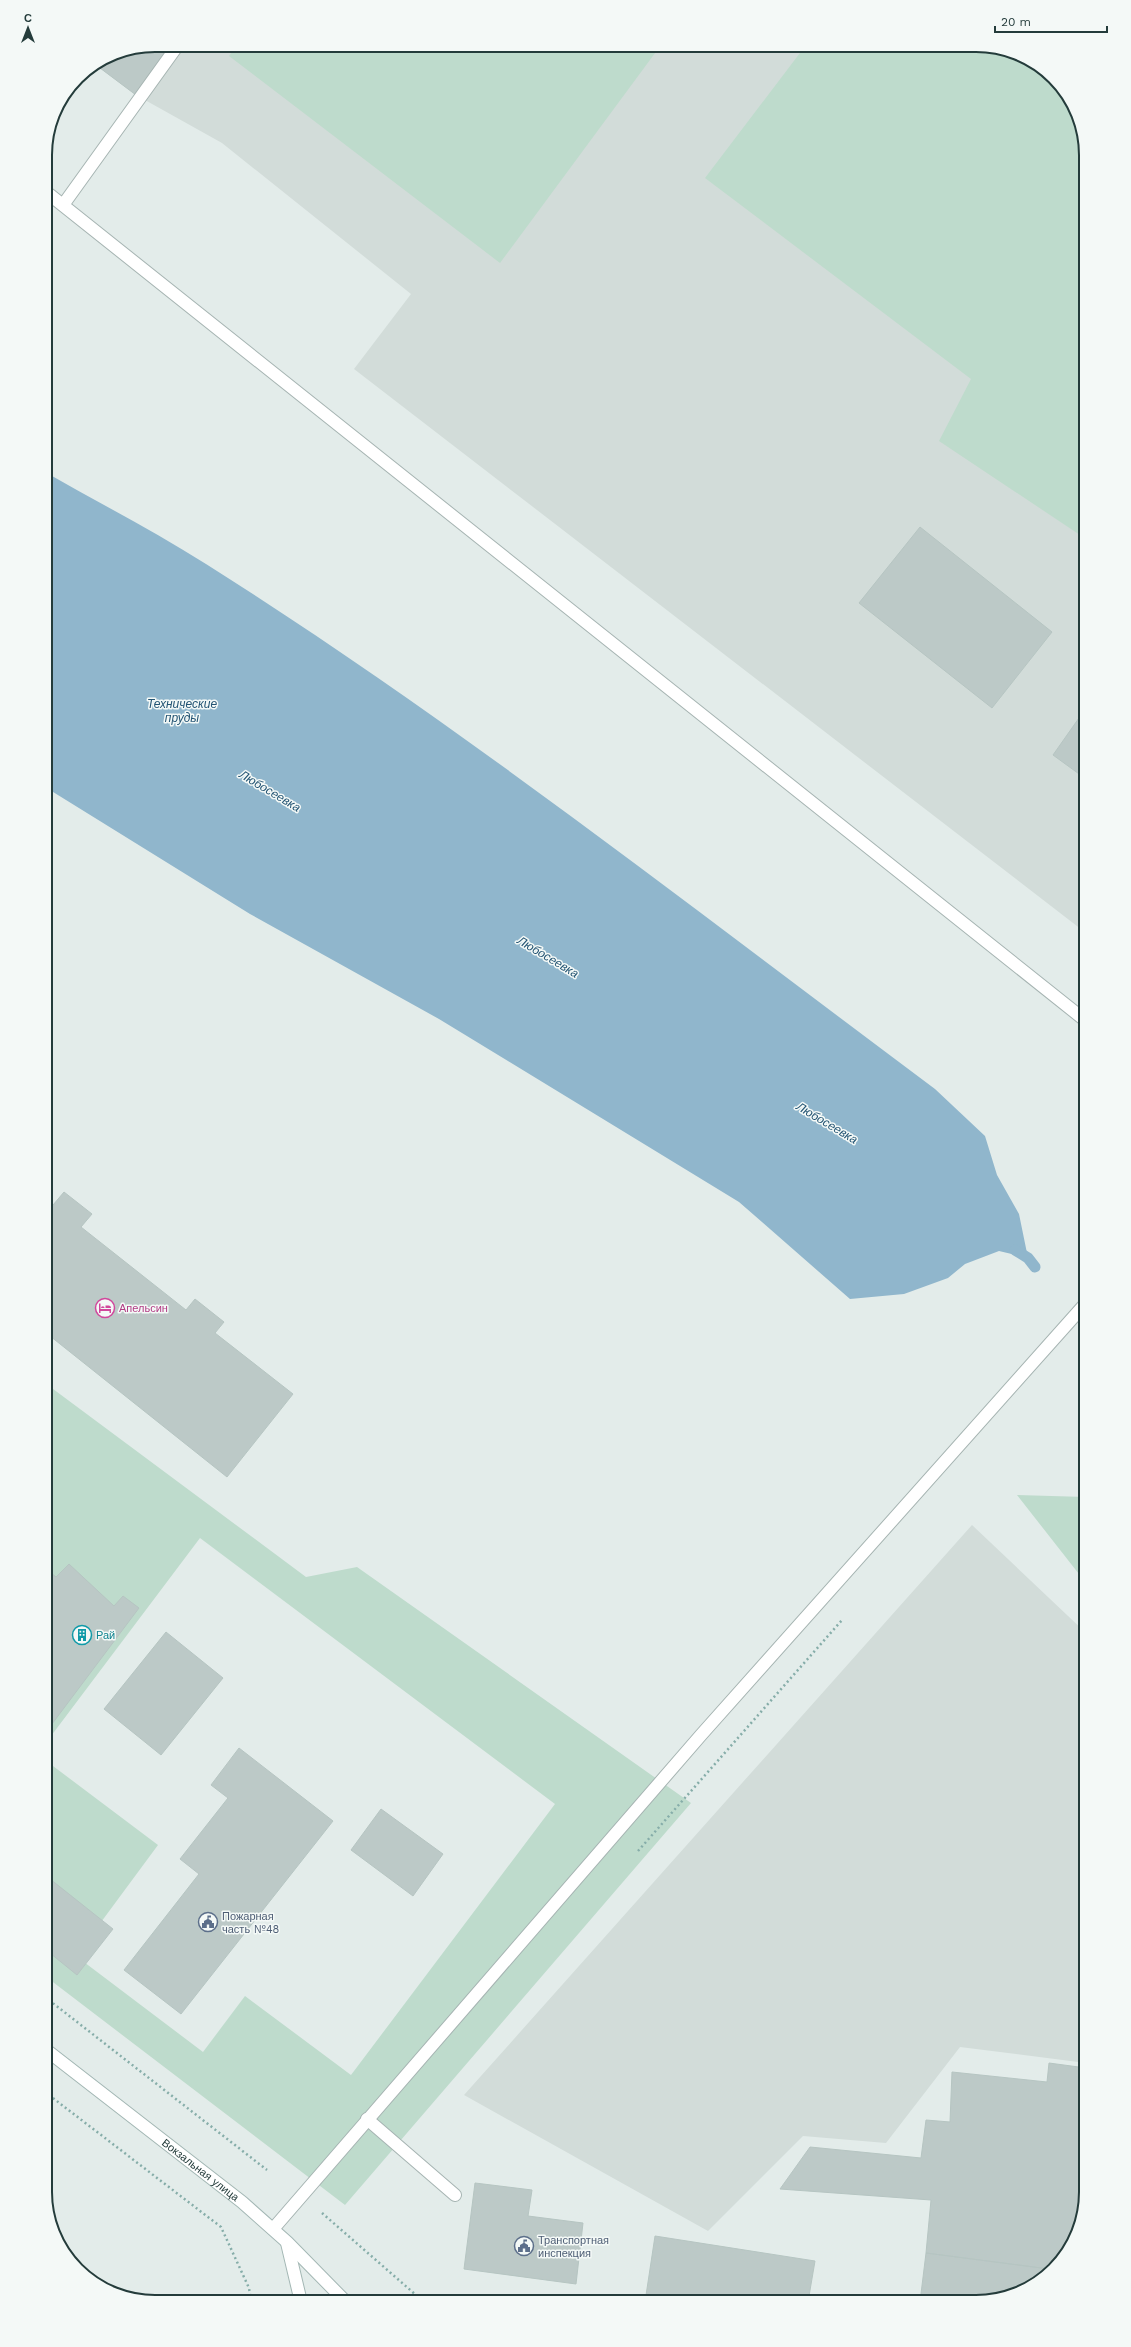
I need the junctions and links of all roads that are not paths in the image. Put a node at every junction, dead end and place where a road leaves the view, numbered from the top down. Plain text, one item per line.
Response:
1 (173, 52) edge
2 (52, 196) edge
3 (63, 205) junction
4 (1079, 1015) edge
5 (1079, 1311) edge
6 (52, 2054) edge
7 (367, 2119) junction
8 (455, 2195) dead end
9 (273, 2229) junction
10 (287, 2242) junction
11 (299, 2295) edge
12 (339, 2295) edge

1 - 3 street
2 - 3 street
3 - 4 street
5 - 7 street
6 - 9 street, Вокзальная улица
7 - 8 street
7 - 9 street
9 - 10 street, Вокзальная улица
10 - 11 street
10 - 12 street, Вокзальная улица

